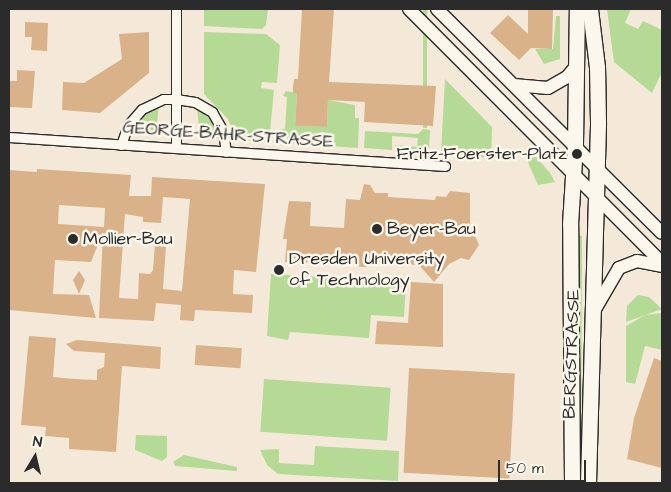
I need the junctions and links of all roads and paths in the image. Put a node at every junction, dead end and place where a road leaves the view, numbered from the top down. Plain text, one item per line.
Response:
1 (176, 9) edge
2 (409, 9) edge
3 (437, 9) edge
4 (577, 9) edge
5 (590, 9) edge
6 (577, 65) junction
7 (514, 85) junction
8 (176, 99) junction
9 (9, 137) edge
10 (121, 144) junction
11 (576, 144) junction
12 (176, 148) junction
13 (226, 152) junction
14 (445, 166) dead end
15 (597, 166) junction
16 (573, 174) junction
17 (595, 198) junction
18 (662, 233) edge
19 (662, 264) edge
20 (592, 314) junction
21 (572, 483) edge
22 (588, 483) edge

1 - 8 street
2 - 16 main road
3 - 7 main road
4 - 6 main road
5 - 15 main road
6 - 7 main road
6 - 11 main road
7 - 11 main road
8 - 10 street
8 - 12 street
8 - 13 street
9 - 10 street, GEORGE-BÄHR-STRASSE
10 - 12 street, GEORGE-BÄHR-STRASSE
11 - 15 main road
11 - 16 main road
12 - 13 street, GEORGE-BÄHR-STRASSE
13 - 14 street, GEORGE-BÄHR-STRASSE
15 - 17 main road
15 - 18 main road
16 - 17 main road
16 - 21 main road
17 - 19 main road
17 - 20 main road, BERGSTRASSE
19 - 20 main road
20 - 22 main road, BERGSTRASSE

